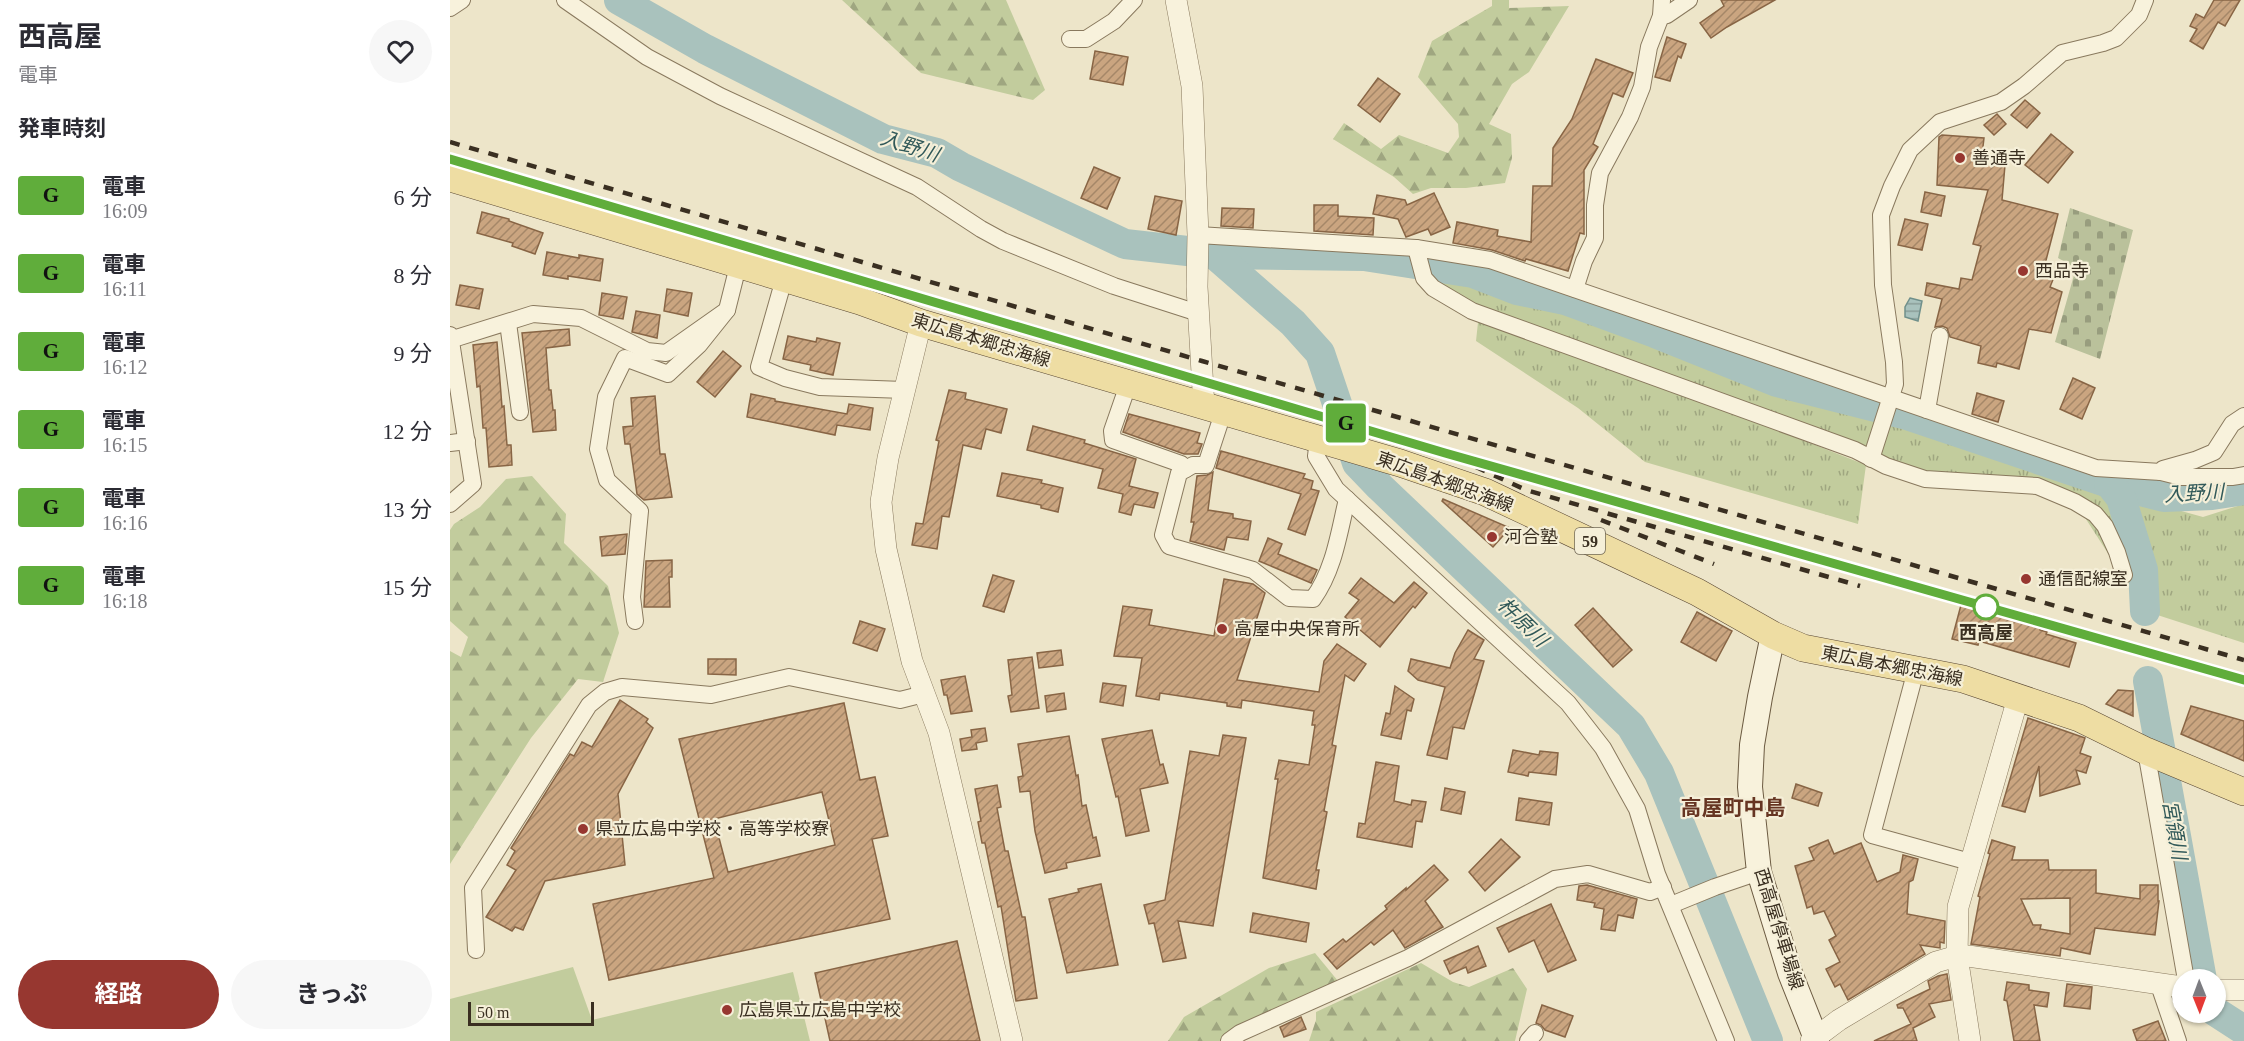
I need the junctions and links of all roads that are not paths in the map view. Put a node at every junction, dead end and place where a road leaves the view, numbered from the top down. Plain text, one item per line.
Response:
1 (462, 0) edge
2 (565, 0) edge
3 (1134, 0) edge
4 (1176, 0) edge
5 (1689, 0) edge
6 (2145, 0) edge
7 (450, 8) edge
8 (1662, 8) edge
9 (1070, 39) dead end
10 (450, 178) edge
11 (1198, 235) junction
12 (1416, 250) junction
13 (738, 266) junction
14 (784, 279) junction
15 (1575, 289) junction
16 (1198, 313) junction
17 (508, 323) junction
18 (921, 323) junction
19 (450, 336) edge
20 (1940, 336) dead end
21 (696, 339) junction
22 (450, 340) edge
23 (1128, 385) junction
24 (904, 390) junction
25 (1890, 402) junction
26 (1214, 410) junction
27 (1927, 410) junction
28 (520, 412) dead end
29 (2244, 416) edge
30 (1317, 440) junction
31 (467, 441) junction
32 (450, 443) edge
33 (1873, 452) junction
34 (1186, 469) junction
35 (2161, 472) junction
36 (2244, 475) edge
37 (1347, 499) junction
38 (450, 504) edge
39 (2124, 575) dead end
40 (635, 621) dead end
41 (1773, 635) junction
42 (1916, 670) junction
43 (924, 694) junction
44 (2018, 698) junction
45 (2146, 751) junction
46 (2244, 792) edge
47 (1970, 862) junction
48 (1759, 872) junction
49 (1663, 887) junction
50 (1675, 904) junction
51 (476, 950) dead end
52 (1957, 956) junction
53 (2184, 969) edge
54 (2161, 983) junction
55 (2172, 985) edge
56 (2226, 990) edge
57 (2244, 990) edge
58 (1815, 1040) edge
59 (1012, 1041) edge
60 (1229, 1041) edge
61 (1725, 1041) edge
62 (1970, 1041) edge
63 (2178, 1041) edge

1 - 7 street
2 - 16 street
3 - 9 street
4 - 11 street
5 - 8 street
6 - 25 street
8 - 15 street
10 - 13 main road, 東広島本郷忠海線 / 59
11 - 12 street
11 - 16 street
12 - 15 street
12 - 33 street
13 - 14 main road, 東広島本郷忠海線 / 59
13 - 21 street
14 - 18 main road, 東広島本郷忠海線 / 59
14 - 24 street
15 - 25 street
16 - 26 street
17 - 21 street
17 - 22 street
17 - 28 street
18 - 23 main road, 東広島本郷忠海線 / 59
18 - 24 street
19 - 22 street
20 - 27 street
21 - 40 street
22 - 31 street
23 - 26 main road, 東広島本郷忠海線 / 59
23 - 34 street
24 - 43 street
25 - 27 street
25 - 33 street
26 - 30 main road, 東広島本郷忠海線 / 59
26 - 34 street
27 - 35 street
29 - 35 street
30 - 37 street
30 - 41 main road, 東広島本郷忠海線 / 59
31 - 32 street
31 - 38 street
33 - 39 street
34 - 37 street
35 - 36 street
37 - 49 street
41 - 42 main road, 東広島本郷忠海線 / 59
41 - 48 main road, 西高屋停車場線
42 - 44 main road, 東広島本郷忠海線 / 59
42 - 47 street
43 - 51 street
43 - 59 street
44 - 45 main road, 東広島本郷忠海線 / 59
44 - 47 street
45 - 46 main road, 東広島本郷忠海線 / 59
45 - 53 street
47 - 52 street
48 - 50 street
48 - 58 main road, 西高屋停車場線
49 - 50 street
49 - 60 street
50 - 61 street
52 - 54 street
52 - 58 street
52 - 62 street
54 - 55 street
54 - 63 street
56 - 57 street

